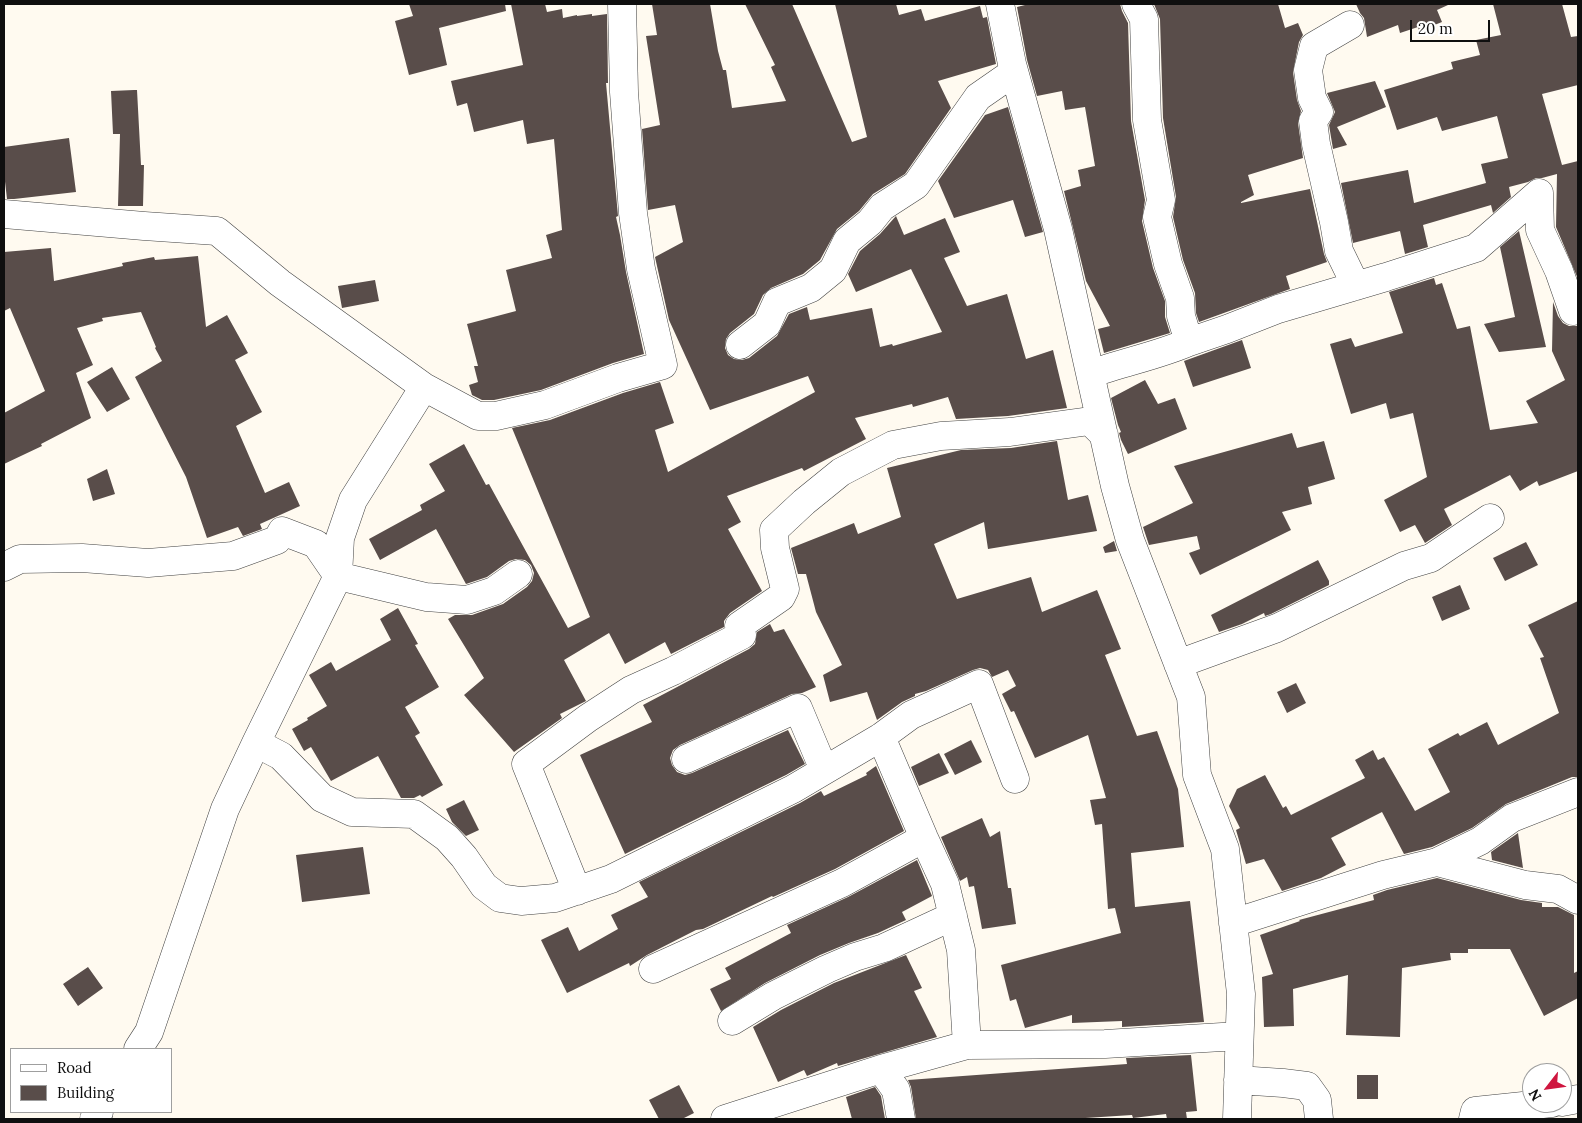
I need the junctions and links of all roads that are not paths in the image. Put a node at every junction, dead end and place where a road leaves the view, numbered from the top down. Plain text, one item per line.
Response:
1 (622, 4) edge
2 (1000, 4) edge
3 (1136, 4) edge
4 (1350, 25) dead end
5 (1014, 72) junction
6 (4, 214) edge
7 (1356, 286) junction
8 (1578, 310) edge
9 (1189, 342) junction
10 (740, 345) dead end
11 (1091, 374) junction
12 (424, 388) junction
13 (1104, 434) junction
14 (1490, 518) dead end
15 (4, 567) edge
16 (518, 574) dead end
17 (338, 576) junction
18 (1178, 664) junction
19 (881, 737) junction
20 (256, 743) junction
21 (686, 758) dead end
22 (824, 770) junction
23 (1015, 779) dead end
24 (1578, 792) edge
25 (924, 838) junction
26 (1437, 862) junction
27 (577, 891) junction
28 (1578, 900) edge
29 (953, 916) junction
30 (1233, 923) junction
31 (653, 969) dead end
32 (732, 1021) dead end
33 (1239, 1036) junction
34 (967, 1045) junction
35 (139, 1048) edge
36 (881, 1068) junction
37 (1238, 1080) junction
38 (1522, 1106) edge
39 (724, 1119) edge
40 (901, 1119) edge
41 (1237, 1119) edge
42 (1319, 1119) edge
43 (1473, 1119) edge

1 - 12 street
2 - 5 street
3 - 9 street
4 - 7 street
5 - 10 street
5 - 11 street
6 - 12 street
7 - 8 street
7 - 9 street
9 - 11 street
11 - 13 street
12 - 17 street
13 - 18 street
13 - 27 street
14 - 18 street
15 - 17 street
16 - 17 street
17 - 20 street
18 - 30 street
19 - 22 street
19 - 23 street
19 - 25 street
20 - 27 street
20 - 35 street
21 - 22 street
22 - 27 street
24 - 26 street
25 - 29 street
25 - 31 street
26 - 28 street
26 - 30 street
29 - 32 street
29 - 34 street
30 - 33 street
33 - 34 street
33 - 37 street
34 - 36 street
36 - 39 street
36 - 40 street
37 - 41 street
37 - 42 street
38 - 43 street

